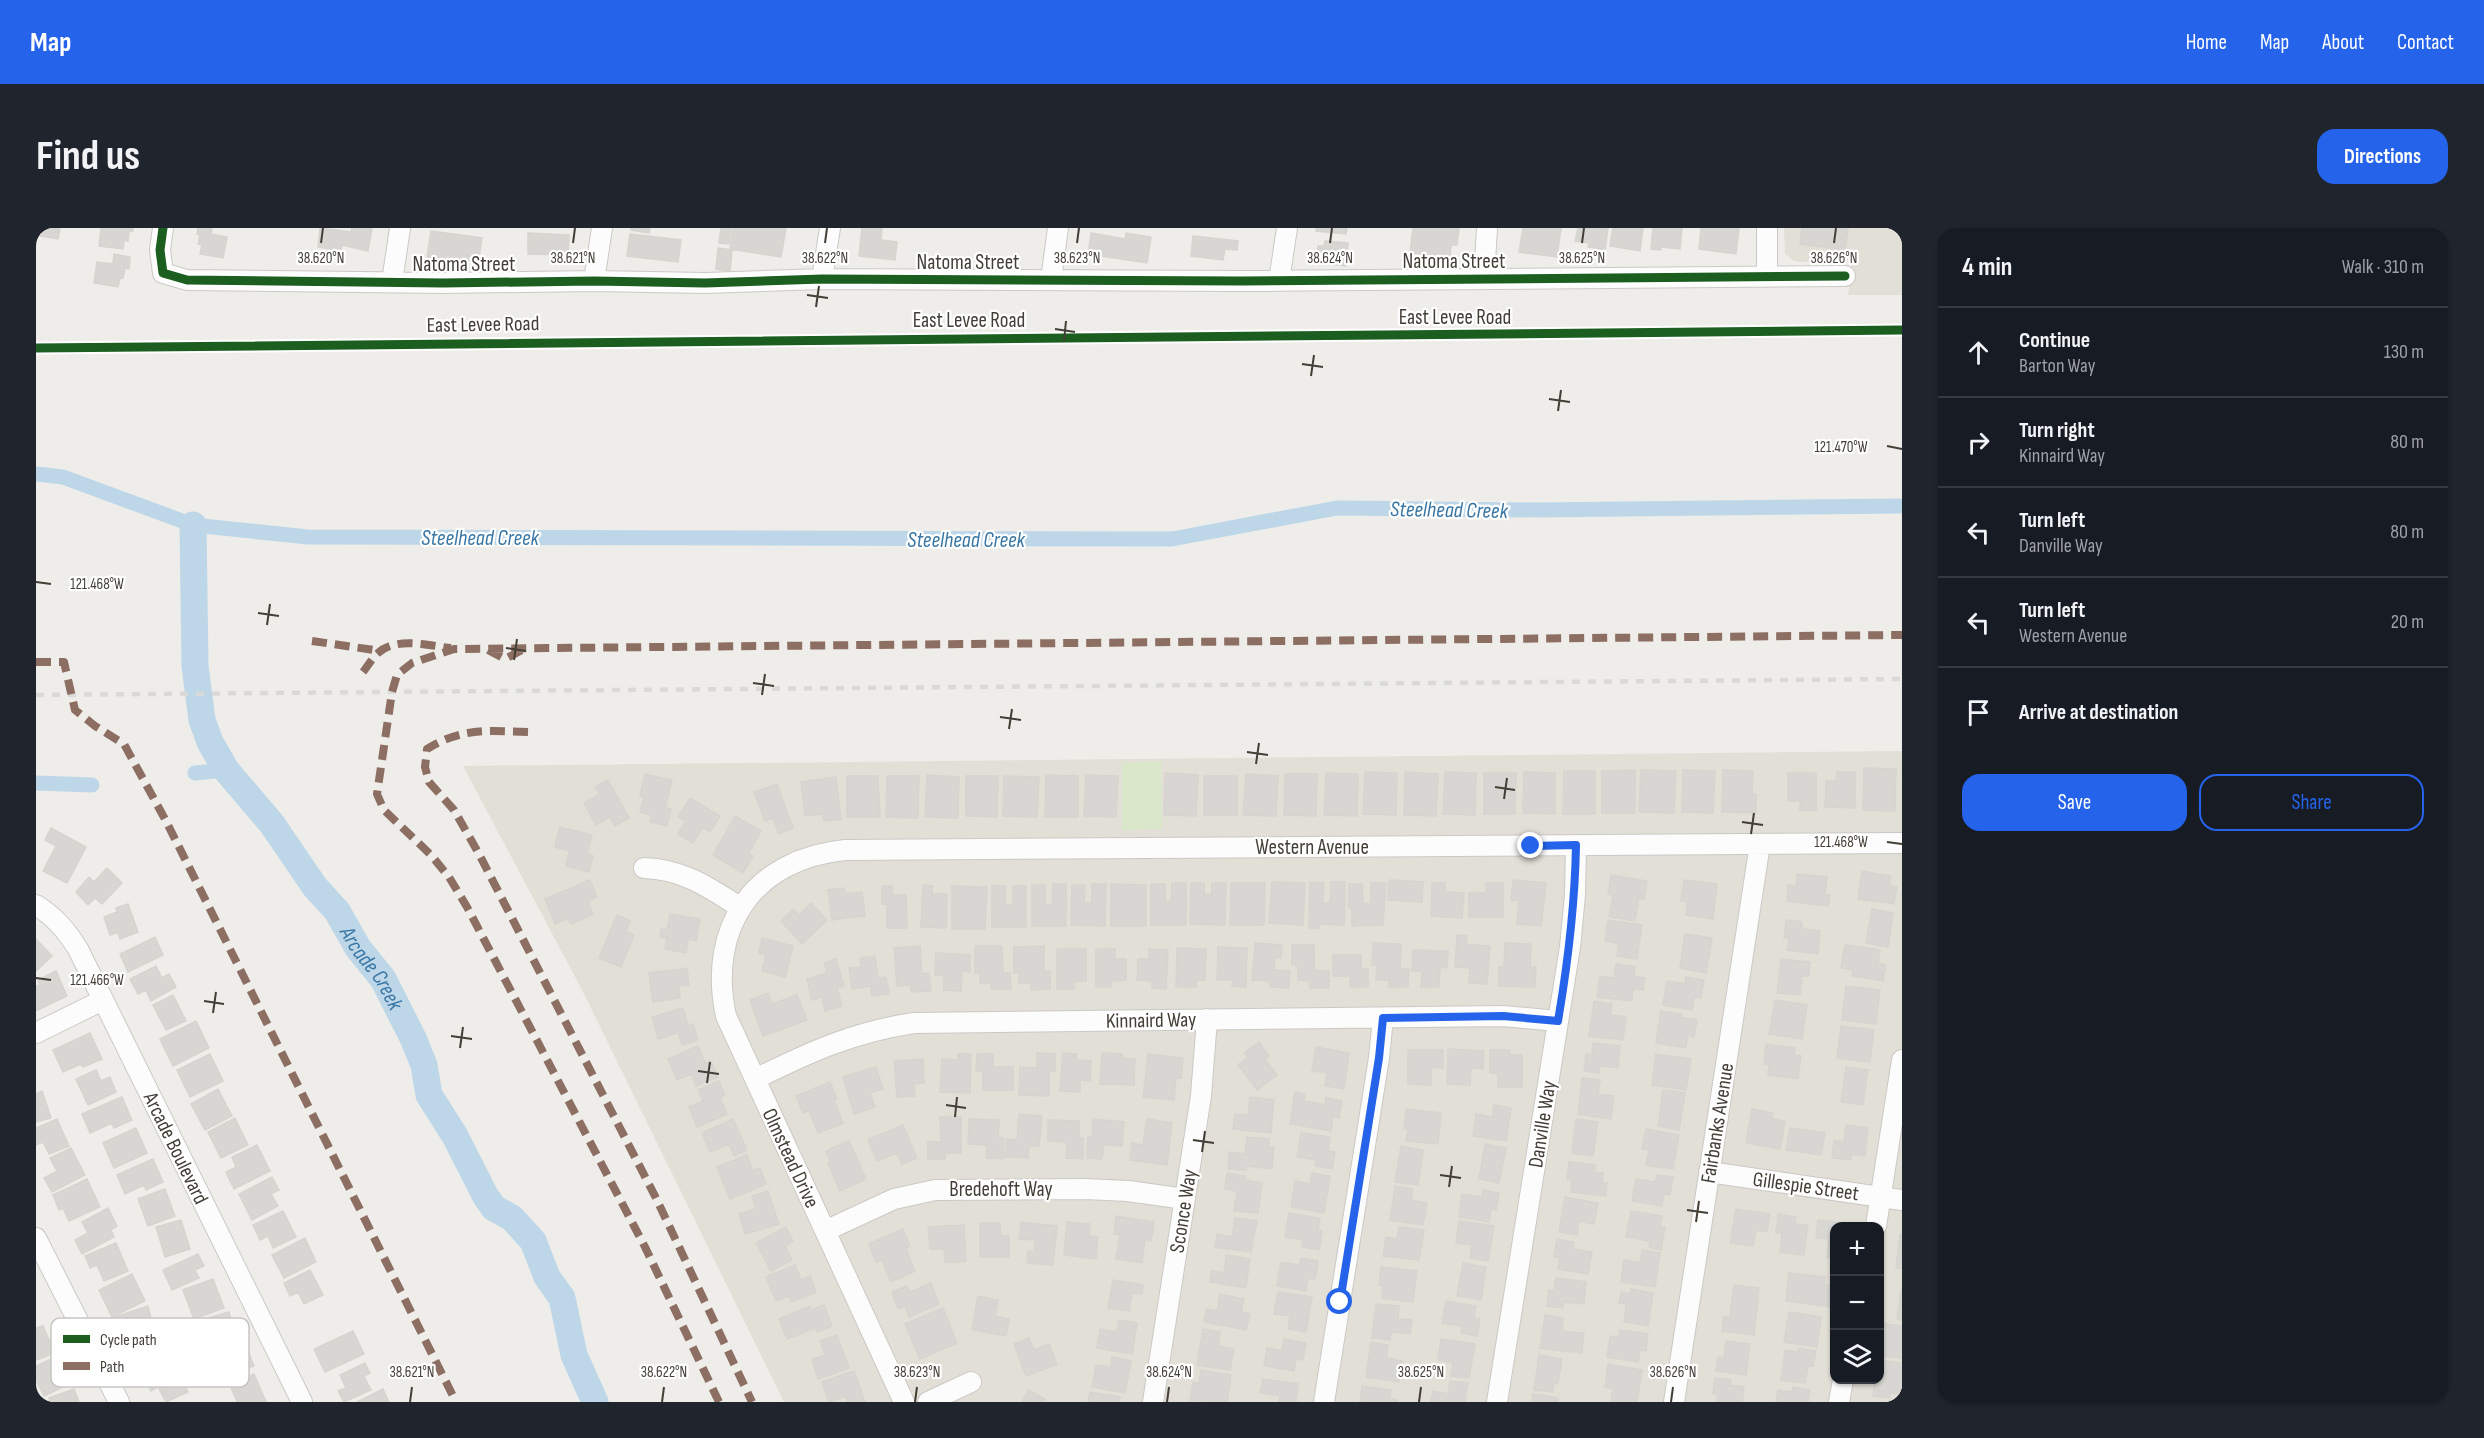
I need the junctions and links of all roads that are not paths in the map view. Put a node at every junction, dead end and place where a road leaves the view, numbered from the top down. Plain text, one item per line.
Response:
1 (163, 228) edge
2 (400, 228) edge
3 (602, 228) edge
4 (830, 228) edge
5 (1058, 228) edge
6 (1287, 228) edge
7 (1487, 228) edge
8 (1767, 228) edge
9 (1845, 276) dead end
10 (1767, 277) junction
11 (822, 279) junction
12 (1484, 279) junction
13 (1051, 280) junction
14 (594, 281) junction
15 (1279, 281) junction
16 (392, 282) junction
17 (1902, 843) edge
18 (1760, 844) junction
19 (1576, 845) junction
20 (644, 868) dead end
21 (36, 905) edge
22 (741, 908) junction
23 (103, 999) junction
24 (1383, 1018) junction
25 (1207, 1019) junction
26 (1558, 1021) junction
27 (36, 1033) edge
28 (1902, 1060) edge
29 (755, 1079) junction
30 (1709, 1172) junction
31 (1881, 1197) junction
32 (1185, 1199) junction
33 (1902, 1200) edge
34 (1877, 1222) edge
35 (825, 1231) junction
36 (36, 1238) edge
37 (76, 1318) edge
38 (970, 1382) dead end
39 (1842, 1384) edge
40 (110, 1387) edge
41 (118, 1402) edge
42 (302, 1402) edge
43 (904, 1402) edge
44 (928, 1402) edge
45 (1153, 1402) edge
46 (1324, 1402) edge
47 (1497, 1402) edge
48 (1674, 1402) edge
49 (1839, 1402) edge

1 - 16 street, Natoma Street
2 - 16 street
3 - 14 street
4 - 11 street
5 - 13 street
6 - 15 street
7 - 12 street
8 - 10 street
9 - 10 street, Natoma Street
10 - 12 street, Natoma Street
11 - 13 street, Natoma Street
11 - 14 street, Natoma Street
12 - 15 street, Natoma Street
13 - 15 street, Natoma Street
14 - 16 street, Natoma Street
17 - 18 street, Western Avenue
18 - 19 street, Western Avenue
18 - 30 street, Fairbanks Avenue
19 - 22 street, Western Avenue
19 - 26 street, Danville Way
20 - 22 street
21 - 23 street, Arcade Boulevard
22 - 29 street, Olmstead Drive
23 - 27 street
23 - 42 street, Arcade Boulevard
24 - 25 street, Kinnaird Way
24 - 26 street, Kinnaird Way
24 - 46 street
25 - 29 street, Kinnaird Way
25 - 32 street, Sconce Way
26 - 47 street, Danville Way
28 - 31 street
29 - 35 street, Olmstead Drive
30 - 31 street, Gillespie Street
30 - 48 street, Fairbanks Avenue
31 - 33 street, Gillespie Street
31 - 34 street
32 - 35 street, Bredehoft Way
32 - 45 street, Sconce Way
35 - 43 street, Olmstead Drive
36 - 37 street
38 - 44 street
39 - 49 street
40 - 41 street

